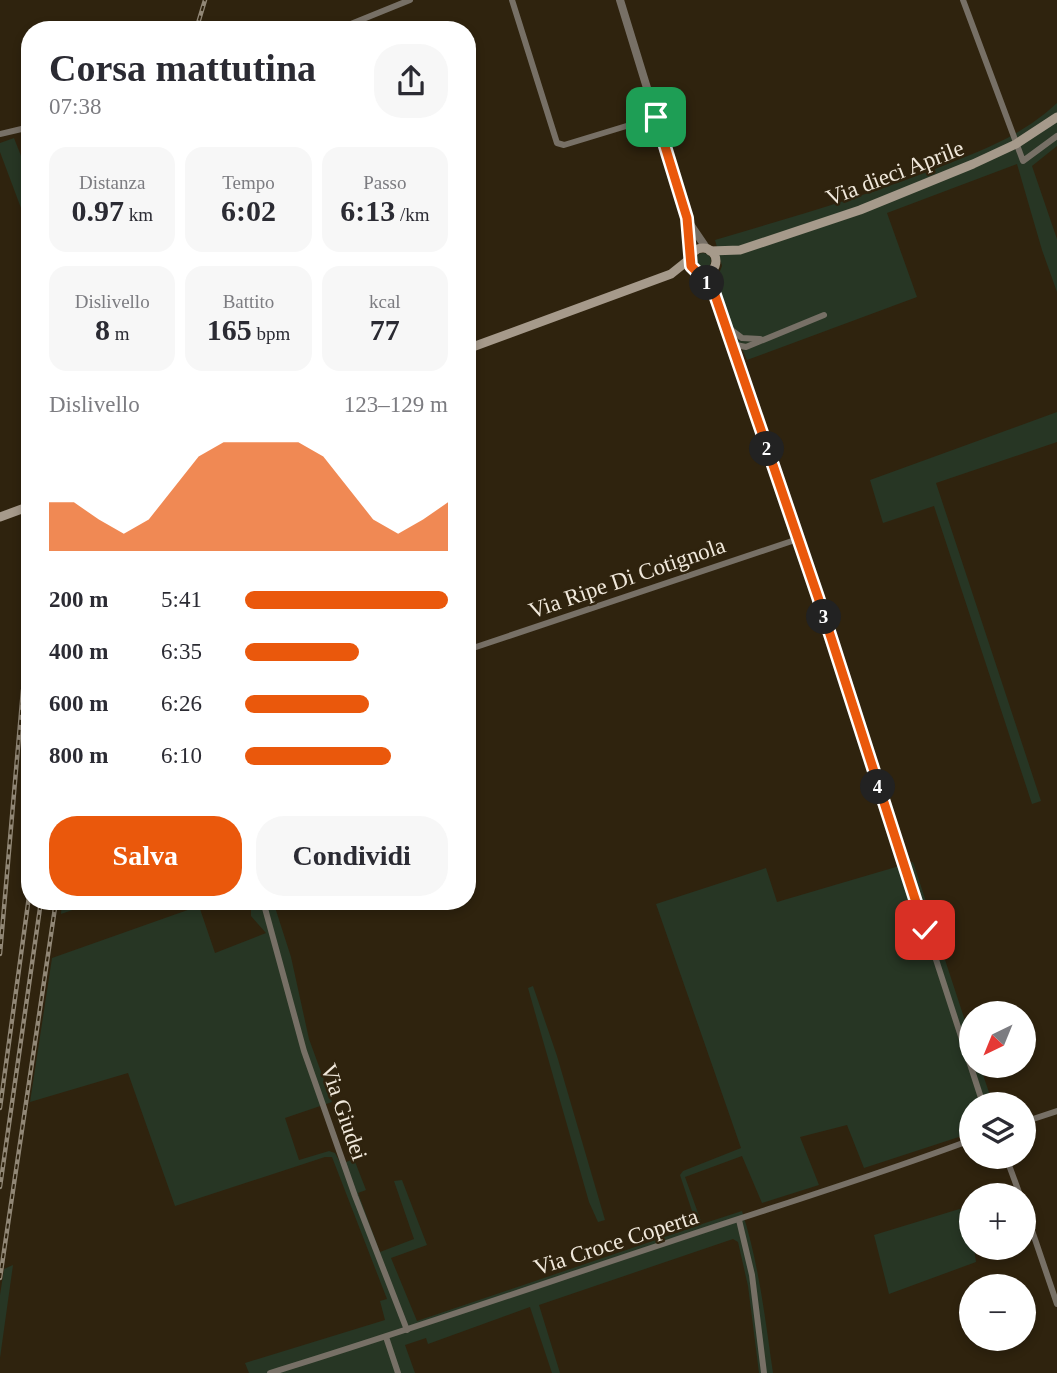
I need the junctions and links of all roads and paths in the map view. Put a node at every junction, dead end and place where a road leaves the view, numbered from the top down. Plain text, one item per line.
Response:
1 (410, 0) edge
2 (512, 0) edge
3 (620, 0) edge
4 (963, 0) edge
5 (358, 21) edge
6 (656, 117) junction
7 (1057, 119) edge
8 (21, 128) edge
9 (1, 131) edge
10 (1057, 136) edge
11 (1016, 144) junction
12 (687, 218) junction
13 (709, 250) junction
14 (740, 250) junction
15 (691, 257) junction
16 (715, 266) junction
17 (698, 273) junction
18 (671, 274) junction
19 (715, 295) junction
20 (824, 316) dead end
21 (725, 325) junction
22 (740, 336) junction
23 (762, 339) junction
24 (731, 344) junction
25 (476, 346) edge
26 (746, 346) junction
27 (737, 361) junction
28 (21, 509) edge
29 (0, 517) edge
30 (797, 539) junction
31 (476, 647) edge
32 (265, 910) edge
33 (979, 1092) edge
34 (1057, 1111) edge
35 (1036, 1118) edge
36 (959, 1144) edge
37 (739, 1220) junction
38 (1036, 1242) edge
39 (1057, 1304) edge
40 (407, 1330) junction
41 (386, 1337) junction
42 (270, 1373) edge
43 (398, 1373) edge
44 (764, 1373) edge

1 - 5 street
2 - 6 street
3 - 6 street
4 - 11 street
6 - 12 street
7 - 11 main road, Via dieci Aprile
8 - 9 street
10 - 11 street
11 - 14 main road, Via dieci Aprile
12 - 13 street
12 - 15 street
13 - 14 main road, Via dieci Aprile
13 - 15 main road
13 - 16 main road
14 - 16 main road, Via dieci Aprile
15 - 17 main road
15 - 18 main road
16 - 17 main road
16 - 19 street
17 - 18 main road
17 - 19 street
18 - 25 main road
19 - 21 street
20 - 23 street
21 - 22 street
21 - 24 street
22 - 23 street
22 - 24 street
23 - 26 street
24 - 26 street
24 - 27 street
26 - 27 street
27 - 30 street
28 - 29 main road
30 - 31 street, Via Ripe Di Cotignola
30 - 33 street
32 - 40 street, Via Giudei
34 - 35 street
36 - 37 street, Via Croce Coperta
37 - 40 street, Via Croce Coperta
37 - 44 street
38 - 39 street
40 - 41 street, Via Croce Coperta
41 - 42 street, Via Croce Coperta
41 - 43 street

